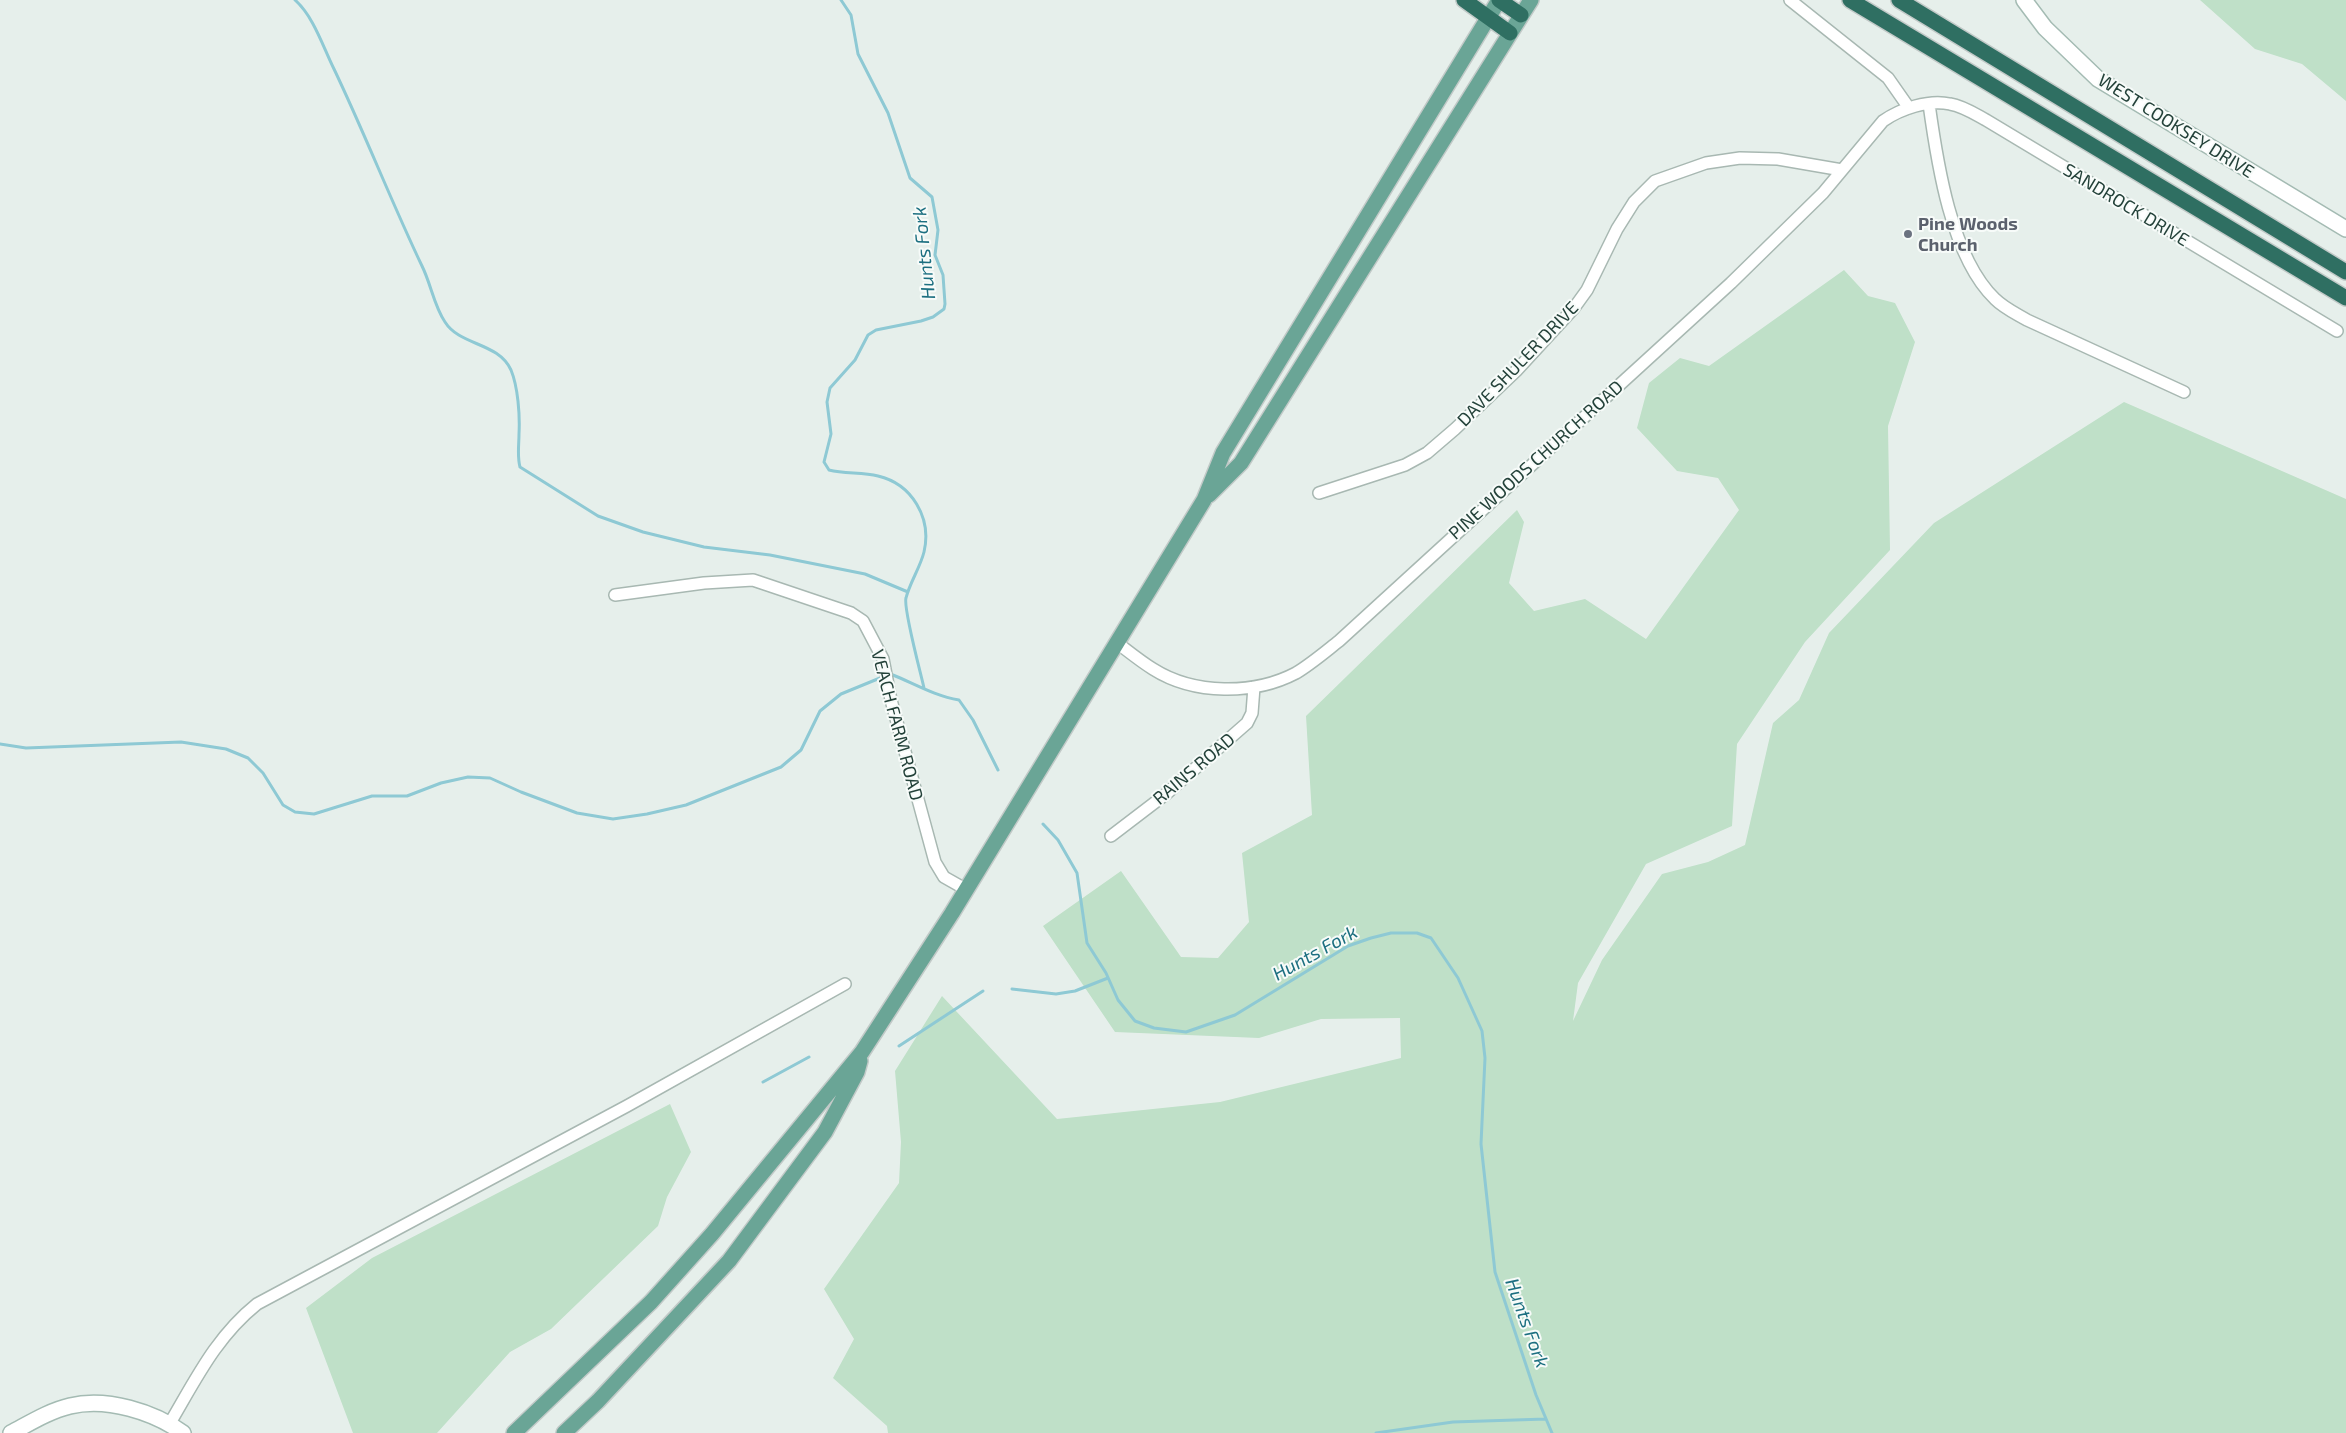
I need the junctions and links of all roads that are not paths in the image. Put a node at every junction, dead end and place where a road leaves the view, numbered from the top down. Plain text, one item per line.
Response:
1 (1464, 0) edge
2 (1499, 0) edge
3 (1530, 0) edge
4 (1790, 0) edge
5 (1850, 0) edge
6 (1899, 0) edge
7 (2024, 0) edge
8 (1520, 15) junction
9 (1489, 18) junction
10 (1510, 33) junction
11 (1929, 104) junction
12 (1909, 108) junction
13 (1842, 170) junction
14 (2346, 229) edge
15 (2346, 272) edge
16 (2346, 298) edge
17 (2337, 330) dead end
18 (2184, 392) dead end
19 (1318, 493) dead end
20 (1204, 500) junction
21 (615, 595) dead end
22 (1116, 642) junction
23 (1254, 687) junction
24 (1110, 836) dead end
25 (966, 890) junction
26 (845, 984) dead end
27 (862, 1052) junction
28 (170, 1423) junction
29 (11, 1433) edge
30 (183, 1433) edge
31 (514, 1433) edge
32 (564, 1433) edge

1 - 9 highway
2 - 8 highway
2 - 9 main road
3 - 8 main road
4 - 12 street
5 - 16 highway
6 - 15 highway
7 - 14 street, WEST COOKSEY DRIVE
8 - 10 main road
9 - 10 highway
9 - 20 main road
10 - 20 main road
11 - 12 street, SANDROCK DRIVE
11 - 17 street, SANDROCK DRIVE
11 - 18 street
12 - 13 street, PINE WOODS CHURCH ROAD
13 - 19 street, DAVE SHULER DRIVE
13 - 23 street, PINE WOODS CHURCH ROAD
20 - 22 main road
21 - 25 street, VEACH FARM ROAD
22 - 23 street, PINE WOODS CHURCH ROAD
22 - 25 main road
23 - 24 street, RAINS ROAD
25 - 27 main road
26 - 28 street
27 - 31 main road
27 - 32 main road
28 - 29 street
28 - 30 street

